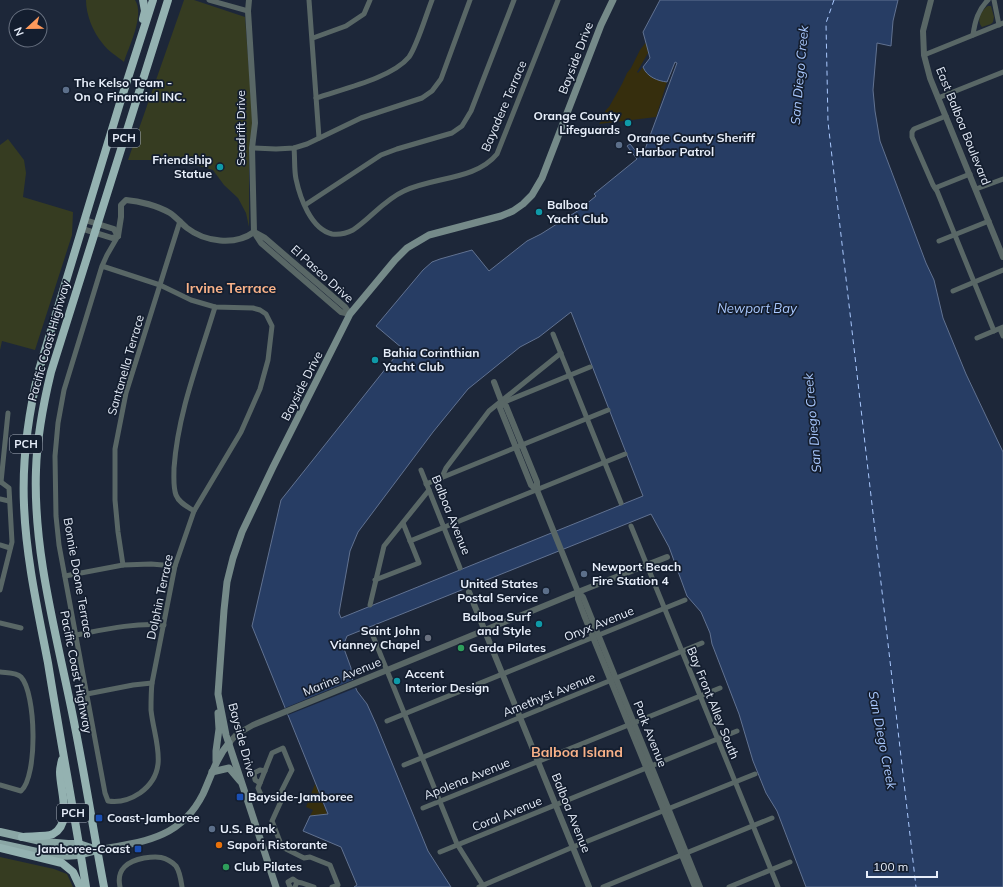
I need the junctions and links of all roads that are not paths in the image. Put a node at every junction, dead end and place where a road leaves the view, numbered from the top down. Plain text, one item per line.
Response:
1 (143, 0) edge
2 (153, 0) edge
3 (168, 0) edge
4 (209, 0) edge
5 (249, 0) edge
6 (309, 0) edge
7 (370, 0) edge
8 (432, 0) edge
9 (470, 0) edge
10 (514, 0) edge
11 (558, 0) edge
12 (612, 0) edge
13 (931, 0) edge
14 (988, 0) edge
15 (994, 0) edge
16 (248, 11) junction
17 (1001, 24) edge
18 (142, 35) junction
19 (973, 35) junction
20 (313, 38) junction
21 (924, 56) junction
22 (1003, 72) edge
23 (316, 98) junction
24 (938, 98) junction
25 (946, 116) junction
26 (319, 138) junction
27 (252, 148) junction
28 (294, 148) junction
29 (970, 174) junction
30 (1003, 179) edge
31 (935, 188) junction
32 (976, 189) junction
33 (305, 205) junction
34 (85, 220) junction
35 (180, 221) junction
36 (989, 221) junction
37 (98, 224) junction
38 (83, 229) junction
39 (254, 232) junction
40 (95, 233) junction
41 (955, 235) junction
42 (118, 236) junction
43 (939, 241) dead end
44 (1003, 257) edge
45 (102, 266) junction
46 (1003, 270) edge
47 (974, 282) junction
48 (160, 285) junction
49 (953, 291) dead end
50 (215, 307) junction
51 (350, 314) junction
52 (1001, 328) edge
53 (994, 331) junction
54 (553, 334) dead end
55 (1003, 336) edge
56 (977, 338) dead end
57 (561, 353) junction
58 (590, 367) dead end
59 (570, 375) junction
60 (494, 382) dead end
61 (501, 402) junction
62 (608, 410) dead end
63 (8, 413) dead end
64 (588, 418) junction
65 (522, 444) junction
66 (516, 447) junction
67 (625, 454) dead end
68 (605, 462) junction
69 (421, 470) dead end
70 (442, 477) junction
71 (1, 482) edge
72 (426, 484) junction
73 (429, 490) junction
74 (537, 490) junction
75 (0, 499) edge
76 (9, 501) junction
77 (621, 503) dead end
78 (194, 511) junction
79 (403, 523) junction
80 (631, 526) dead end
81 (444, 527) junction
82 (410, 541) junction
83 (0, 545) edge
84 (10, 548) junction
85 (667, 557) dead end
86 (0, 562) edge
87 (7, 563) junction
88 (646, 564) junction
89 (123, 565) junction
90 (175, 566) junction
91 (460, 568) dead end
92 (64, 576) junction
93 (375, 580) junction
94 (0, 590) edge
95 (469, 592) dead end
96 (578, 592) junction
97 (685, 600) dead end
98 (370, 605) dead end
99 (664, 609) junction
100 (0, 623) edge
101 (164, 625) junction
102 (21, 628) dead end
103 (485, 630) junction
104 (371, 631) dead end
105 (76, 635) junction
106 (596, 636) junction
107 (702, 643) dead end
108 (682, 651) junction
109 (387, 671) junction
110 (0, 672) edge
111 (503, 674) junction
112 (614, 680) junction
113 (152, 683) junction
114 (720, 688) dead end
115 (87, 694) junction
116 (700, 695) junction
117 (220, 705) junction
118 (404, 714) junction
119 (520, 717) junction
120 (387, 721) dead end
121 (631, 723) junction
122 (737, 731) dead end
123 (718, 739) junction
124 (229, 743) junction
125 (63, 755) junction
126 (422, 758) junction
127 (539, 761) junction
128 (216, 763) junction
129 (404, 765) dead end
130 (649, 767) junction
131 (264, 771) junction
132 (212, 772) junction
133 (755, 774) dead end
134 (735, 782) junction
135 (242, 783) junction
136 (260, 783) junction
137 (0, 785) edge
138 (262, 797) dead end
139 (108, 801) joint
140 (440, 801) junction
141 (556, 804) junction
142 (422, 808) dead end
143 (666, 809) junction
144 (772, 818) dead end
145 (753, 826) junction
146 (0, 832) edge
147 (22, 837) junction
148 (0, 844) edge
149 (79, 844) junction
150 (458, 844) junction
151 (573, 847) junction
152 (0, 848) edge
153 (97, 850) junction
154 (440, 852) dead end
155 (684, 854) junction
156 (81, 855) junction
157 (790, 862) dead end
158 (771, 870) junction
159 (296, 885) edge
160 (482, 886) edge
161 (80, 887) edge
162 (86, 887) edge
163 (104, 887) edge
164 (120, 887) edge
165 (182, 887) edge
166 (276, 887) edge
167 (290, 887) edge
168 (314, 887) edge
169 (332, 887) edge
170 (590, 887) edge
171 (603, 887) edge
172 (695, 887) edge
173 (700, 887) edge
174 (729, 887) edge
175 (778, 887) edge

1 - 18 highway
2 - 18 highway, Pacific Coast Highway / PCH
3 - 37 highway, Pacific Coast Highway / PCH
4 - 16 street
5 - 16 street, Seadrift Drive
6 - 20 street
7 - 20 street
8 - 23 street
9 - 26 street
10 - 33 street
11 - 33 street, Bayadere Terrace
12 - 51 main road, Bayside Drive
13 - 21 street, East Balboa Boulevard
14 - 19 street
15 - 17 street
16 - 27 street, Seadrift Drive
17 - 19 street
18 - 34 highway, Pacific Coast Highway / PCH
19 - 21 street
20 - 23 street
21 - 24 street, East Balboa Boulevard
22 - 24 street
23 - 26 street
24 - 25 street, East Balboa Boulevard
25 - 29 street, East Balboa Boulevard
25 - 31 street
26 - 28 street
27 - 28 street
27 - 39 street, Seadrift Drive
28 - 33 street, Bayadere Terrace
29 - 31 street
29 - 32 street, East Balboa Boulevard
30 - 32 street
31 - 41 street
32 - 36 street, East Balboa Boulevard
34 - 37 street
34 - 38 highway, Pacific Coast Highway / PCH
35 - 39 street
35 - 42 street, Bonnie Doone Terrace
35 - 48 street, Santanella Terrace
36 - 41 street
36 - 44 street, East Balboa Boulevard
37 - 40 highway, Pacific Coast Highway / PCH
37 - 42 street
38 - 40 street
38 - 125 highway, Pacific Coast Highway / PCH
39 - 51 street, El Paseo Drive
40 - 42 street
40 - 153 highway, Pacific Coast Highway / PCH
41 - 43 street
41 - 47 street
42 - 45 street, Bonnie Doone Terrace
45 - 48 street
45 - 92 street, Bonnie Doone Terrace
46 - 47 street
47 - 49 street
47 - 53 street
48 - 50 street
48 - 89 street, Santanella Terrace
50 - 78 street
50 - 78 street, Dolphin Terrace
51 - 117 main road, Bayside Drive
52 - 53 street
52 - 55 street
53 - 56 street
54 - 57 street
57 - 59 street
57 - 61 street
58 - 59 street
59 - 61 street
59 - 64 street
60 - 61 street, Park Avenue
61 - 65 street, Park Avenue
61 - 66 street, Park Avenue
61 - 70 street
62 - 64 street
63 - 71 street
64 - 65 street
64 - 68 street
65 - 66 street
65 - 74 street, Park Avenue
66 - 70 street
66 - 74 street, Park Avenue
67 - 68 street
68 - 74 street
68 - 77 street
69 - 72 street, Balboa Avenue
70 - 72 street
71 - 76 street
72 - 73 street, Balboa Avenue
73 - 79 street
73 - 81 street, Balboa Avenue
74 - 81 street
74 - 96 street, Park Avenue
75 - 76 street
76 - 84 street
78 - 90 street, Dolphin Terrace
79 - 82 street
79 - 93 street
80 - 88 street, Bay Front Alley South
81 - 82 street
81 - 91 street, Balboa Avenue
82 - 93 street
83 - 84 street
84 - 87 street
85 - 88 street, Marine Avenue
86 - 87 street
87 - 94 street
88 - 96 street, Marine Avenue
88 - 99 street, Bay Front Alley South
89 - 90 street
89 - 92 street
90 - 101 street, Dolphin Terrace
92 - 105 street, Bonnie Doone Terrace
93 - 98 street
95 - 103 street, Balboa Avenue
96 - 103 street, Marine Avenue
96 - 106 street, Park Avenue
97 - 99 street, Onyx Avenue
99 - 106 street, Onyx Avenue
99 - 108 street, Bay Front Alley South
100 - 102 street
101 - 105 street
101 - 113 street, Dolphin Terrace
103 - 109 street, Marine Avenue
103 - 111 street, Balboa Avenue
104 - 109 street
105 - 115 street, Bonnie Doone Terrace
106 - 111 street, Onyx Avenue
106 - 112 street, Park Avenue
107 - 108 street, Amethyst Avenue
108 - 112 street, Amethyst Avenue
108 - 116 street, Bay Front Alley South
109 - 118 street
109 - 124 street, Marine Avenue
110 - 137 street
111 - 118 street, Onyx Avenue
111 - 119 street, Balboa Avenue
112 - 119 street, Amethyst Avenue
112 - 121 street, Park Avenue
113 - 115 street
113 - 139 street, Dolphin Terrace
114 - 116 street, Apolena Avenue
115 - 139 street, Bonnie Doone Terrace
116 - 121 street, Apolena Avenue
116 - 123 street, Bay Front Alley South
117 - 124 main road, Bayside Drive
117 - 128 main road
118 - 120 street, Onyx Avenue
118 - 126 street
119 - 126 street, Amethyst Avenue
119 - 127 street, Balboa Avenue
121 - 127 street, Apolena Avenue
121 - 130 street, Park Avenue
122 - 123 street, Coral Avenue
123 - 130 street, Coral Avenue
123 - 134 street, Bay Front Alley South
124 - 128 main road
124 - 135 main road, Bayside Drive
125 - 147 highway
125 - 149 highway, Pacific Coast Highway / PCH
126 - 129 street, Amethyst Avenue
126 - 140 street
127 - 140 street, Apolena Avenue
127 - 141 street, Balboa Avenue
128 - 132 main road
130 - 141 street, Coral Avenue
130 - 143 street, Park Avenue
131 - 136 street
131 - 136 street
131 - 169 street
132 - 135 main road
132 - 153 main road
133 - 134 street
134 - 143 street
134 - 145 street, Bay Front Alley South
135 - 166 main road, Bayside Drive
136 - 138 street
140 - 142 street, Apolena Avenue
140 - 150 street
141 - 150 street, Coral Avenue
141 - 151 street, Balboa Avenue
143 - 151 street
143 - 155 street, Park Avenue
144 - 145 street
145 - 155 street
145 - 158 street, Bay Front Alley South
146 - 147 main road
147 - 149 main road
148 - 156 main road
149 - 153 main road
149 - 156 highway, Pacific Coast Highway
150 - 154 street, Coral Avenue
150 - 160 street
151 - 160 street
151 - 170 street, Balboa Avenue
152 - 161 highway
153 - 156 main road
153 - 163 highway, Pacific Coast Highway
155 - 171 street
155 - 172 street, Park Avenue
155 - 173 street, Park Avenue
156 - 162 highway, Pacific Coast Highway
157 - 158 street
158 - 174 street
158 - 175 street, Bay Front Alley South
159 - 167 street
159 - 168 street
164 - 165 street

